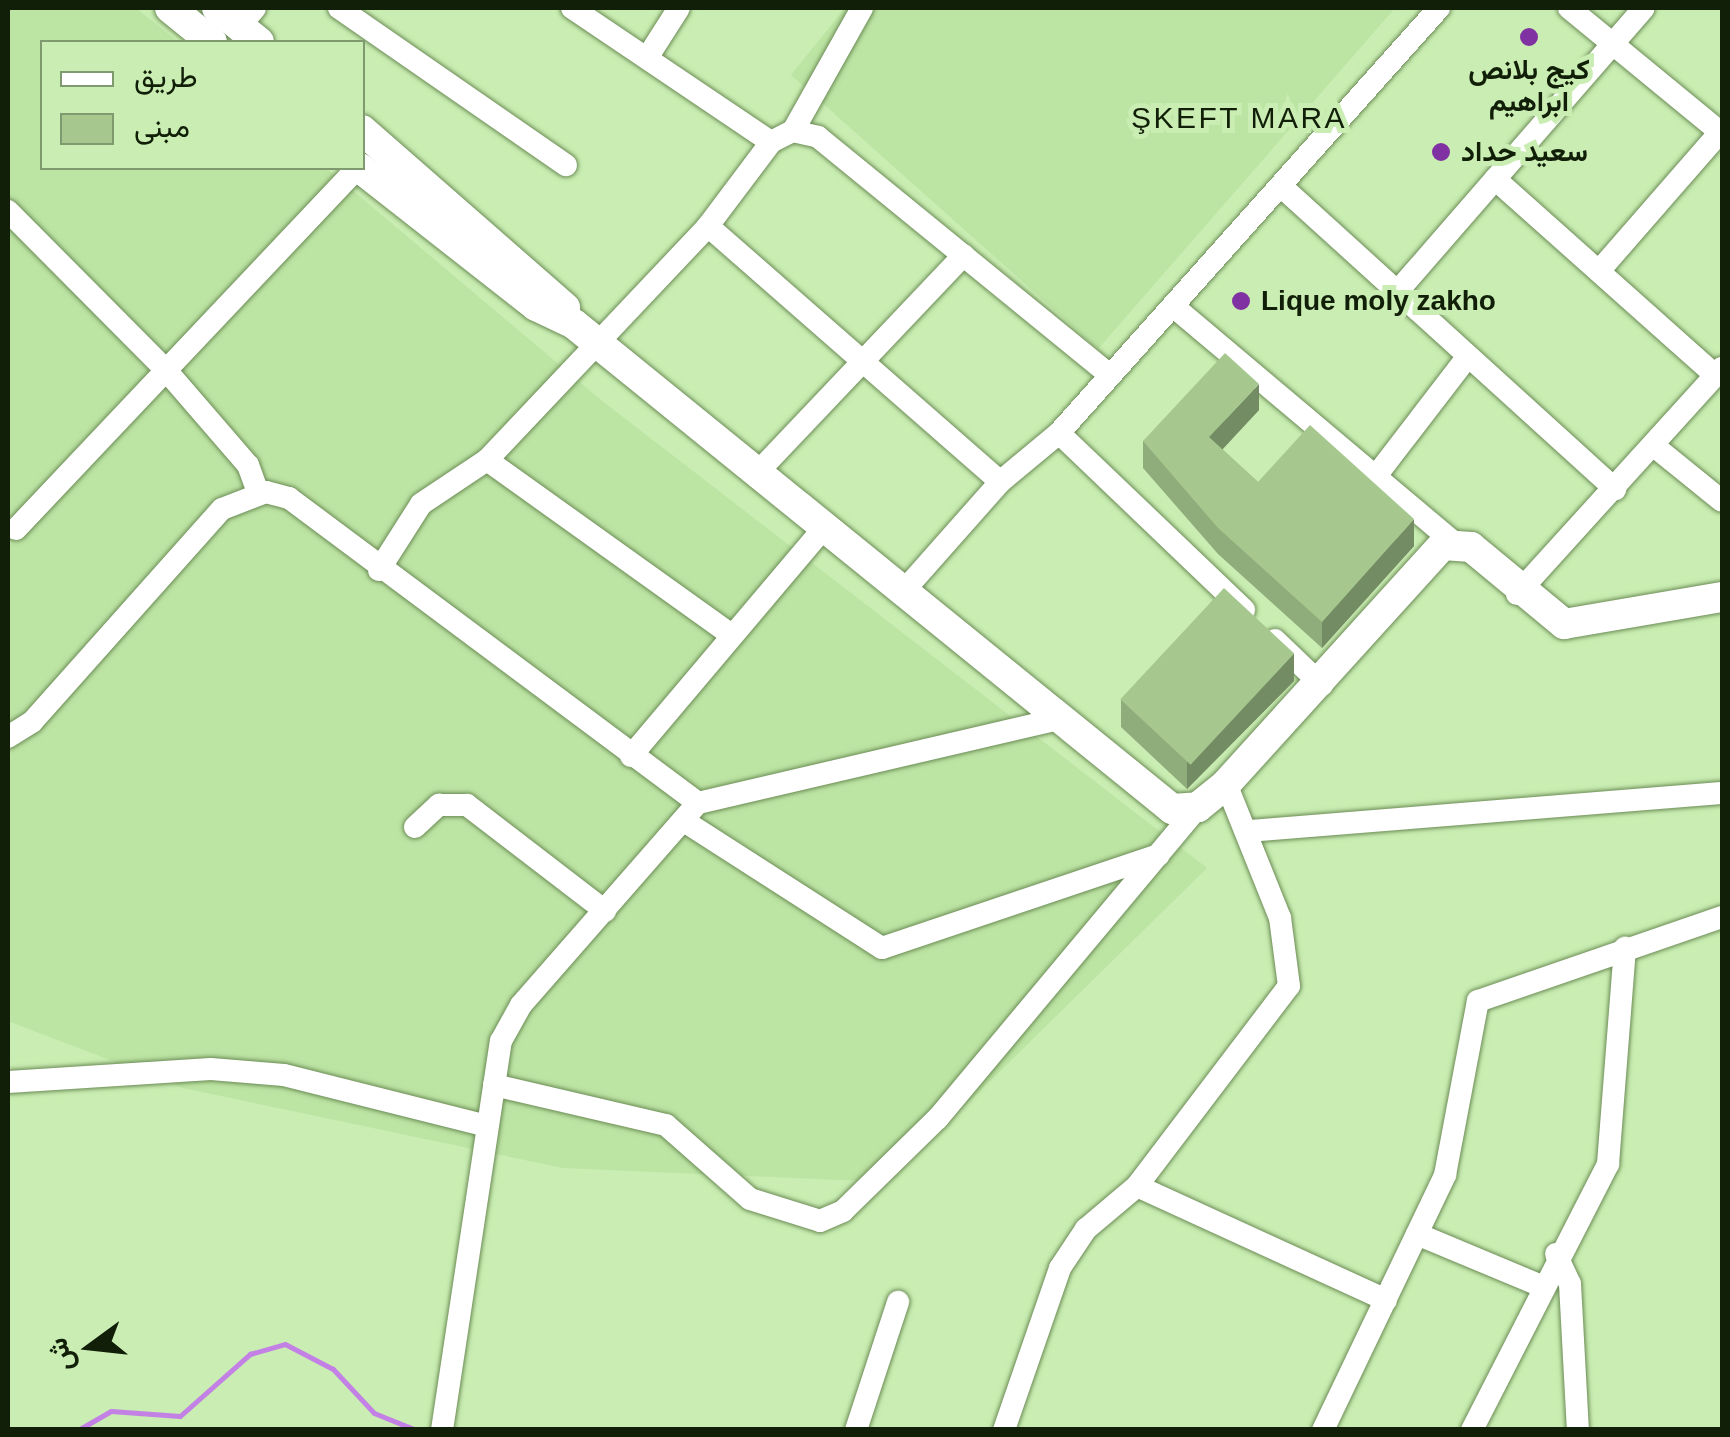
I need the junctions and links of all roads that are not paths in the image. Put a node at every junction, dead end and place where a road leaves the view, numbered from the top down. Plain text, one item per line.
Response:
1 (170, 8) edge
2 (339, 8) edge
3 (572, 8) edge
4 (679, 8) edge
5 (862, 8) edge
6 (1439, 8) edge
7 (1569, 8) edge
8 (1644, 8) edge
9 (210, 40) edge
10 (1612, 45) junction
11 (647, 58) junction
12 (793, 131) junction
13 (1722, 131) edge
14 (365, 133) edge
15 (771, 142) junction
16 (566, 165) dead end
17 (357, 170) edge
18 (362, 170) edge
19 (1495, 179) junction
20 (1282, 187) junction
21 (8, 212) edge
22 (708, 226) junction
23 (964, 255) junction
24 (1599, 272) junction
25 (1397, 292) junction
26 (1173, 306) junction
27 (583, 332) junction
28 (1468, 356) junction
29 (862, 362) junction
30 (165, 369) junction
31 (1719, 372) edge
32 (1110, 375) junction
33 (1059, 433) junction
34 (1654, 446) junction
35 (486, 460) junction
36 (755, 475) junction
37 (1376, 476) junction
38 (1000, 482) junction
39 (1615, 489) junction
40 (258, 492) junction
41 (1722, 501) edge
42 (16, 529) dead end
43 (822, 530) junction
44 (1453, 542) junction
45 (380, 570) junction
46 (901, 594) junction
47 (1516, 594) junction
48 (1722, 597) edge
49 (729, 633) junction
50 (1322, 685) junction
51 (1056, 720) junction
52 (8, 737) edge
53 (631, 756) junction
54 (1226, 784) junction
55 (1722, 793) edge
56 (1185, 808) junction
57 (691, 812) junction
58 (415, 827) dead end
59 (1249, 831) junction
60 (1159, 855) junction
61 (604, 911) junction
62 (1722, 917) edge
63 (1625, 948) junction
64 (8, 1082) edge
65 (494, 1086) junction
66 (487, 1126) junction
67 (1137, 1186) junction
68 (1417, 1234) junction
69 (1556, 1254) junction
70 (1538, 1285) junction
71 (1386, 1300) junction
72 (898, 1302) dead end
73 (442, 1430) edge
74 (856, 1430) edge
75 (1004, 1430) edge
76 (1323, 1430) edge
77 (1472, 1430) edge
78 (1578, 1430) edge

1 - 9 main road
2 - 16 street
3 - 11 street
4 - 11 street
5 - 12 street
6 - 20 street
7 - 10 street
8 - 10 street
10 - 13 street
10 - 19 street
11 - 15 street
12 - 15 street
12 - 23 street
13 - 24 street
14 - 27 main road
15 - 22 street
17 - 30 street
18 - 27 main road
19 - 24 street
19 - 25 street
20 - 25 street
20 - 26 street
21 - 30 street
22 - 27 street
22 - 29 street
23 - 29 street
23 - 32 street
24 - 31 street
25 - 28 street
26 - 32 street
26 - 37 street
27 - 35 street
27 - 36 main road
28 - 37 street
28 - 39 street
29 - 36 street
29 - 38 street
30 - 40 street
30 - 42 street
31 - 34 street
32 - 33 street
33 - 38 street
33 - 50 street
34 - 39 street
34 - 41 street
35 - 45 street
35 - 49 street
36 - 43 main road
37 - 44 street
38 - 46 street
39 - 47 street
40 - 45 street
40 - 52 street
43 - 46 main road
43 - 49 street
44 - 47 main road
44 - 50 main road
45 - 53 street
46 - 51 main road
47 - 48 main road
49 - 53 street
50 - 54 main road
51 - 56 main road
51 - 57 street
53 - 57 street
54 - 56 main road
54 - 59 street
55 - 59 street
56 - 60 street
57 - 60 street
57 - 61 street
58 - 61 street
59 - 67 street
60 - 65 street
61 - 65 street
62 - 63 street
63 - 68 street
63 - 69 street
64 - 66 street
65 - 66 street
66 - 73 street
67 - 71 street
67 - 75 street
68 - 70 street
68 - 71 street
69 - 70 street
69 - 78 street
70 - 77 street
71 - 76 street
72 - 74 street

